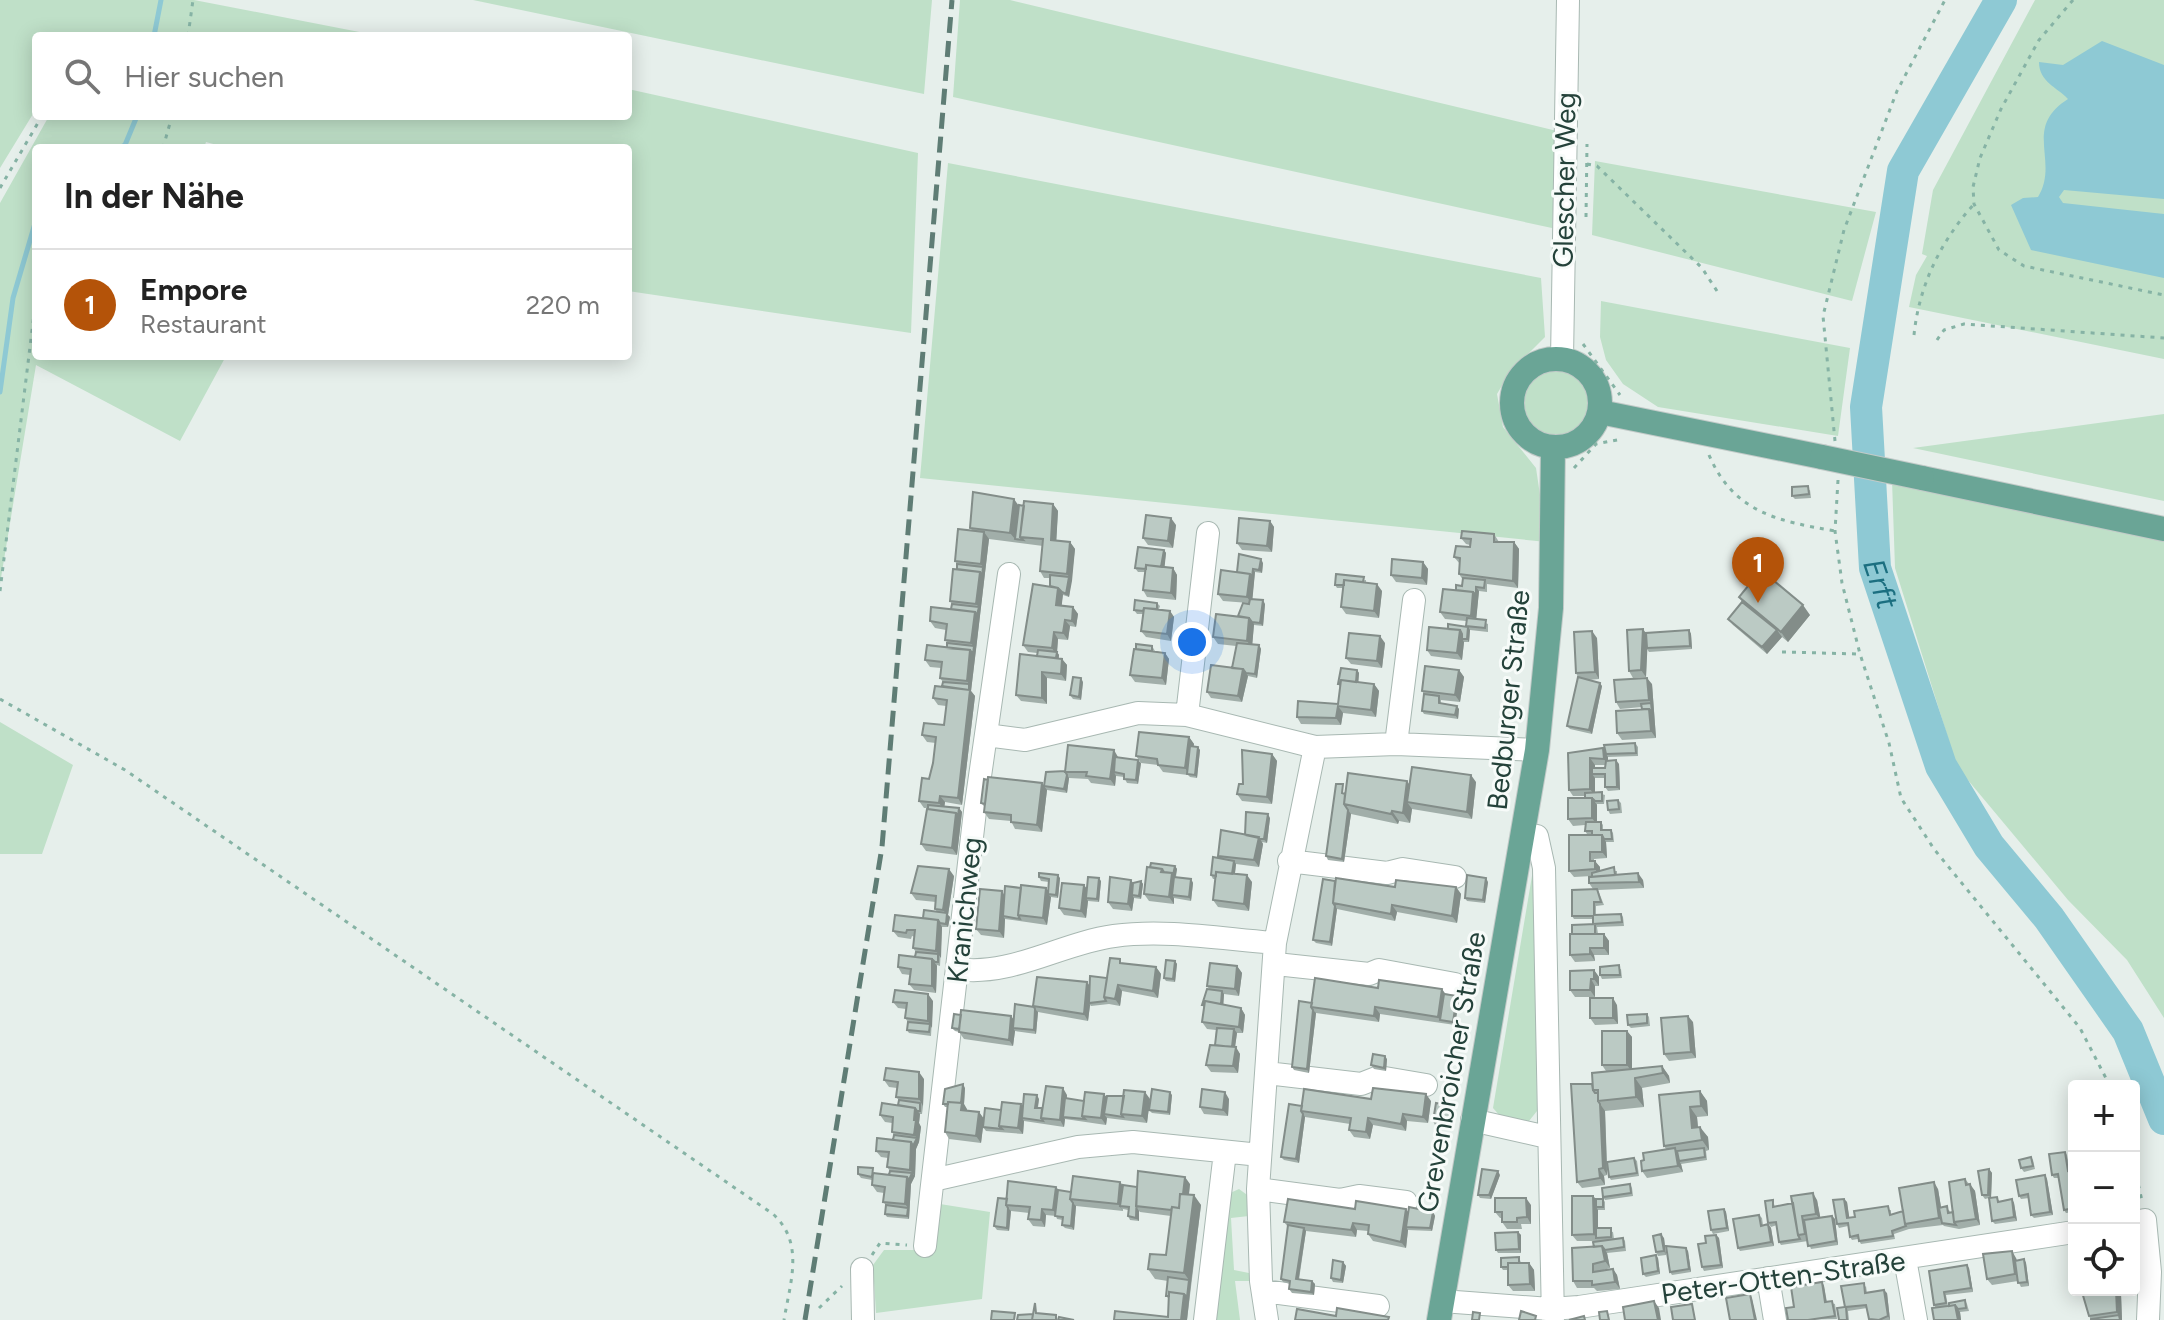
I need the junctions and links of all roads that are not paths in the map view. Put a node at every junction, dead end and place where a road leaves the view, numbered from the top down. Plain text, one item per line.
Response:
1 (1568, 0) edge
2 (1562, 359) junction
3 (1611, 423) junction
4 (1553, 447) junction
5 (2164, 529) edge
6 (1208, 533) dead end
7 (1009, 574) dead end
8 (1414, 600) dead end
9 (1187, 715) junction
10 (986, 735) junction
11 (1396, 744) junction
12 (1315, 747) junction
13 (1537, 750) junction
14 (1524, 835) junction
15 (1289, 861) junction
16 (1455, 877) dead end
17 (1275, 954) junction
18 (957, 969) junction
19 (1455, 984) dead end
20 (1267, 1073) junction
21 (1426, 1085) dead end
22 (1472, 1120) junction
23 (1547, 1137) junction
24 (1225, 1152) junction
25 (1260, 1155) junction
26 (933, 1180) junction
27 (1258, 1189) junction
28 (1406, 1202) dead end
29 (2140, 1221) edge
30 (2068, 1233) edge
31 (925, 1246) road end
32 (1905, 1259) junction
33 (862, 1269) road end
34 (1768, 1278) junction
35 (1263, 1291) junction
36 (1378, 1306) dead end
37 (1441, 1311) edge
38 (1552, 1314) edge
39 (863, 1320) edge
40 (1205, 1320) edge
41 (1267, 1320) edge
42 (1775, 1320) edge
43 (1916, 1320) edge
44 (2148, 1320) edge

1 - 2 street, Glescher Weg
2 - 3 main road
2 - 4 main road
3 - 4 main road
3 - 5 main road, bridge
4 - 13 main road, Bedburger Straße
6 - 9 street
7 - 10 street, Kranichweg
8 - 11 street
9 - 10 street
9 - 12 street
10 - 18 street, Kranichweg
11 - 12 street
11 - 13 street
12 - 15 street
13 - 14 main road, Bedburger Straße
14 - 22 main road, Grevenbroicher Straße
14 - 23 street, Bedburger Straße
15 - 16 street
15 - 17 street
17 - 18 street
17 - 19 street
17 - 20 street
18 - 26 street, Kranichweg
20 - 21 street
20 - 25 street
22 - 23 street
22 - 37 main road, Grevenbroicher Straße
23 - 38 street, Bedburger Straße
24 - 25 street
24 - 26 street
24 - 40 street
25 - 27 street
26 - 31 street, Kranichweg
27 - 28 street
27 - 35 street
29 - 44 street
30 - 32 street, Peter-Otten-Straße
32 - 34 street, Peter-Otten-Straße
32 - 43 street
33 - 39 street
34 - 38 street, Peter-Otten-Straße
34 - 42 street
35 - 36 street
35 - 41 street
37 - 38 street, Peter-Otten-Straße

